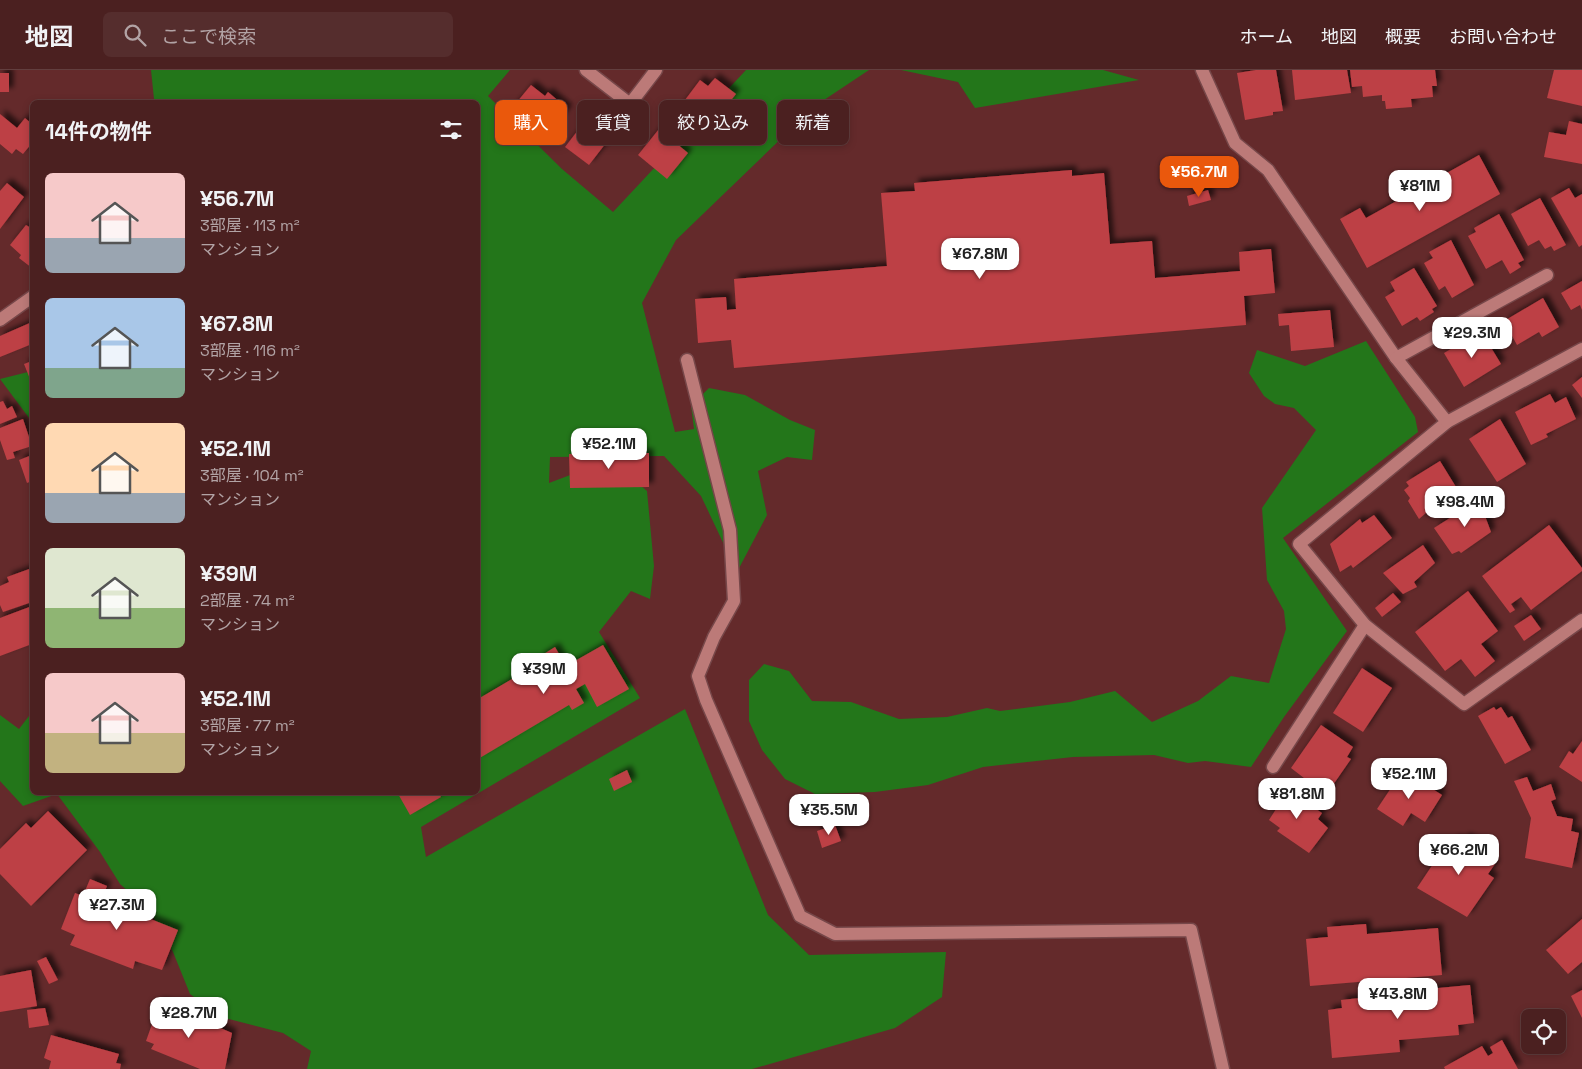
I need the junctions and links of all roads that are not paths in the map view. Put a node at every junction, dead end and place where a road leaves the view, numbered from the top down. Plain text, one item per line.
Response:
1 (586, 70) edge
2 (656, 70) edge
3 (1202, 70) edge
4 (1547, 275) dead end
5 (30, 298) edge
6 (0, 320) edge
7 (1582, 349) edge
8 (1396, 358) junction
9 (687, 360) dead end
10 (1447, 422) junction
11 (1582, 620) edge
12 (1365, 625) junction
13 (1273, 767) dead end
14 (1223, 1069) edge

1 - 2 street
3 - 8 street
4 - 8 street
5 - 6 street
7 - 10 street
8 - 10 street
9 - 14 street
10 - 12 street
11 - 12 street
12 - 13 street

